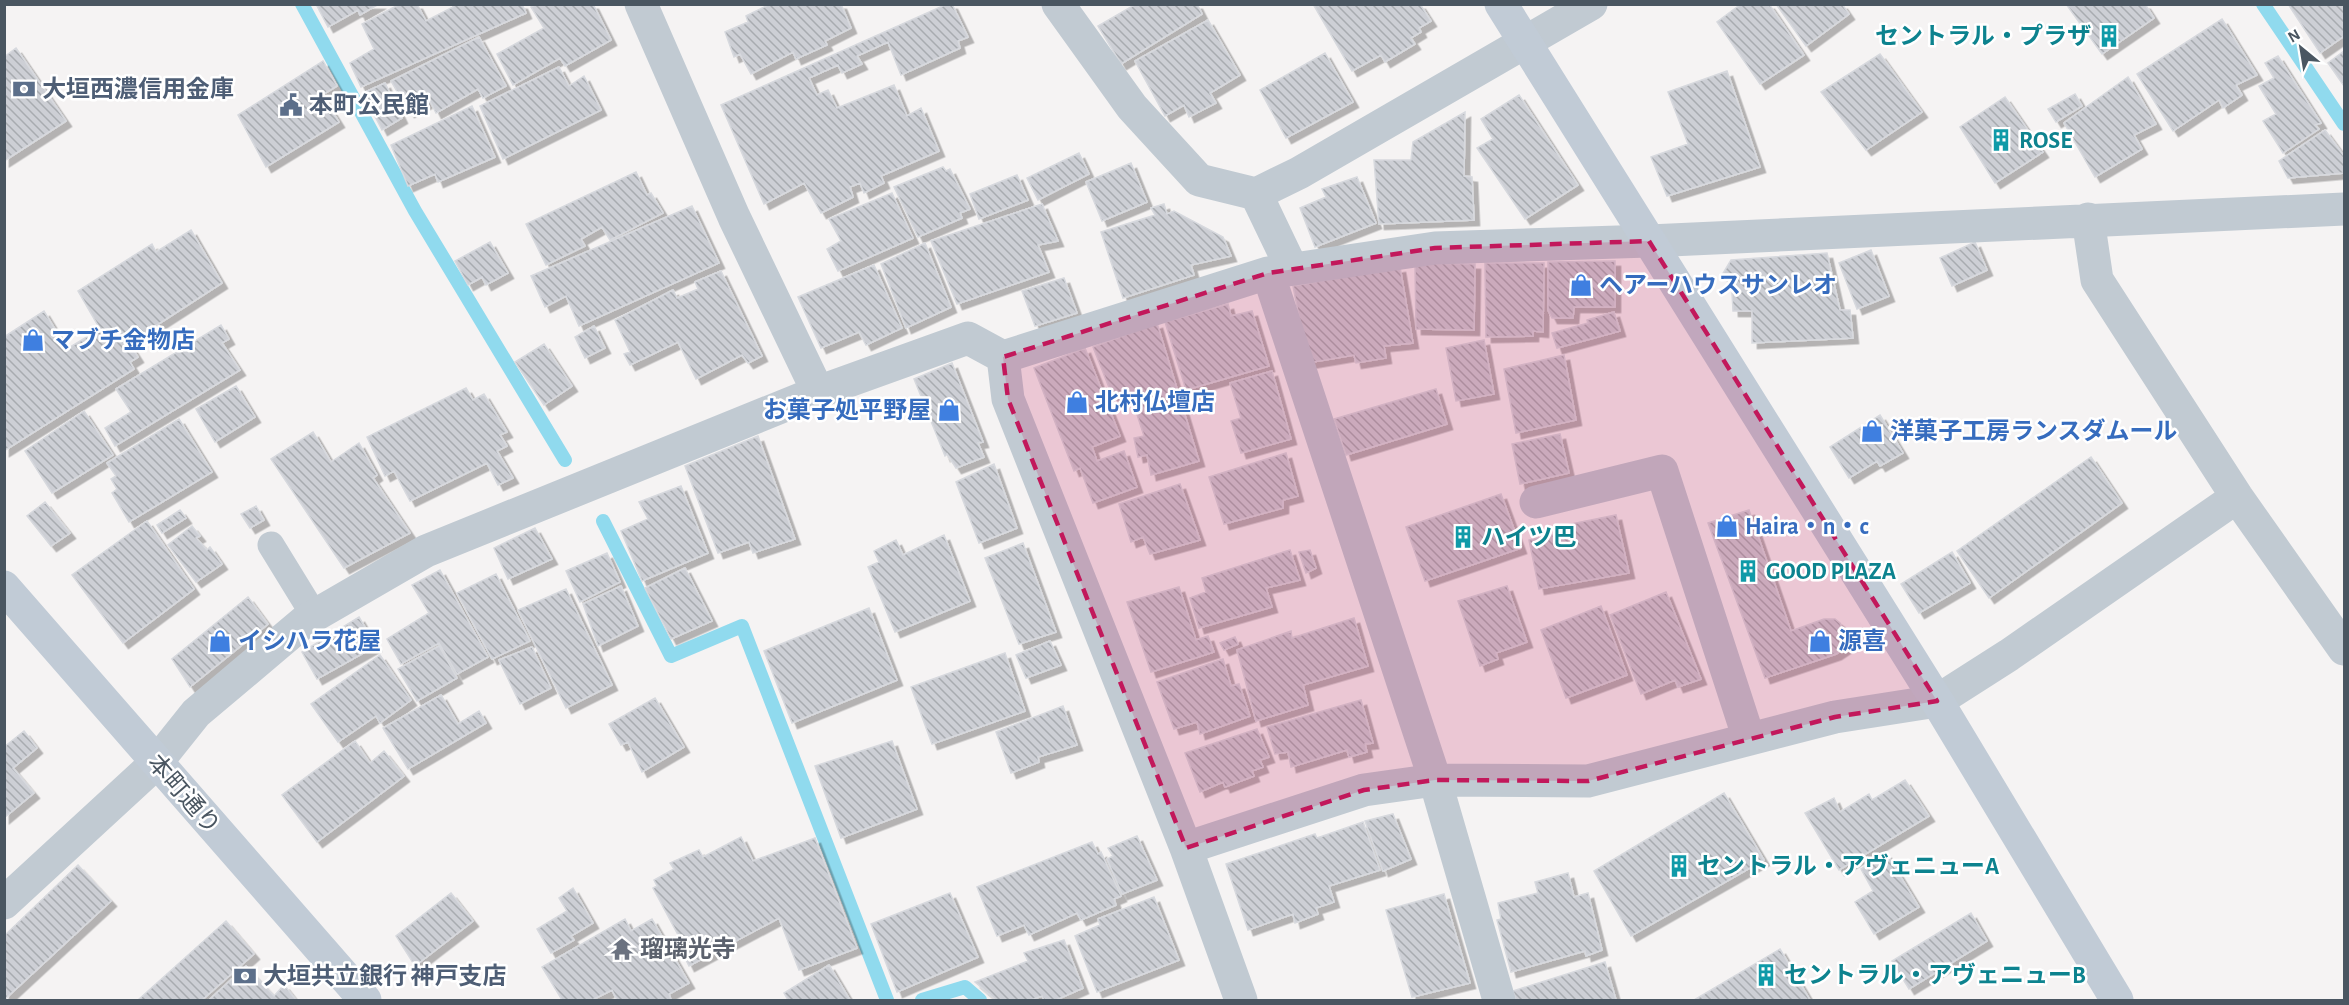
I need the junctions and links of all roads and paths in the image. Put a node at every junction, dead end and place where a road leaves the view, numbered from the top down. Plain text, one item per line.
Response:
1 (641, 4) edge
2 (1058, 4) edge
3 (1501, 4) edge
4 (1592, 4) edge
5 (1525, 44) junction
6 (1256, 194) junction
7 (2344, 209) edge
8 (2088, 219) junction
9 (1649, 241) junction
10 (1280, 271) junction
11 (1003, 357) junction
12 (818, 392) junction
13 (2237, 497) junction
14 (1536, 502) dead end
15 (271, 545) dead end
16 (4, 587) edge
17 (314, 615) junction
18 (2344, 649) edge
19 (1937, 701) junction
20 (1749, 739) junction
21 (156, 763) junction
22 (1435, 780) junction
23 (1186, 848) junction
24 (4, 903) edge
25 (365, 1000) edge
26 (1241, 1000) edge
27 (1499, 1000) edge
28 (2117, 1000) edge

1 - 12 street
2 - 6 street
3 - 5 street
4 - 5 street
5 - 6 street
5 - 9 street
6 - 10 street
7 - 8 street
8 - 9 street
8 - 13 street
9 - 10 street
9 - 19 street
10 - 11 street
10 - 22 street
11 - 12 street
11 - 23 street
12 - 17 street
13 - 18 street
13 - 19 street
14 - 20 street
15 - 17 lane
16 - 21 street, 本町通り
17 - 21 street
19 - 20 street
19 - 28 street
20 - 22 street
21 - 24 street
21 - 25 street, 本町通り
22 - 23 street
22 - 27 street
23 - 26 street

